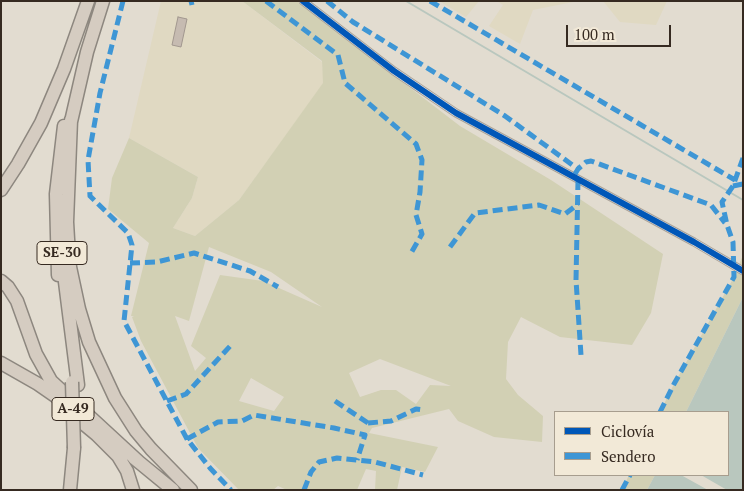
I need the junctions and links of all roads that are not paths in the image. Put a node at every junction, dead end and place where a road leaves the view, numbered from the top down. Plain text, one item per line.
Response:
1 (88, 1) edge
2 (103, 1) edge
3 (303, 1) edge
4 (87, 52) junction
5 (58, 84) junction
6 (71, 120) junction
7 (1, 176) edge
8 (1, 190) edge
9 (743, 271) edge
10 (1, 281) edge
11 (1, 363) edge
12 (1, 369) edge
13 (75, 383) junction
14 (76, 449) junction
15 (140, 462) junction
16 (182, 487) edge
17 (70, 490) edge
18 (75, 490) edge
19 (133, 490) edge

1 - 5 highway
2 - 4 highway, SE-30
3 - 9 street
4 - 6 highway, SE-30
4 - 13 highway
5 - 7 highway
5 - 8 highway
6 - 13 highway, SE-30
6 - 16 highway
10 - 15 highway
11 - 15 highway, A-49
12 - 19 highway
13 - 14 highway, SE-30
14 - 17 highway
14 - 18 highway, SE-30
15 - 16 highway, A-49

